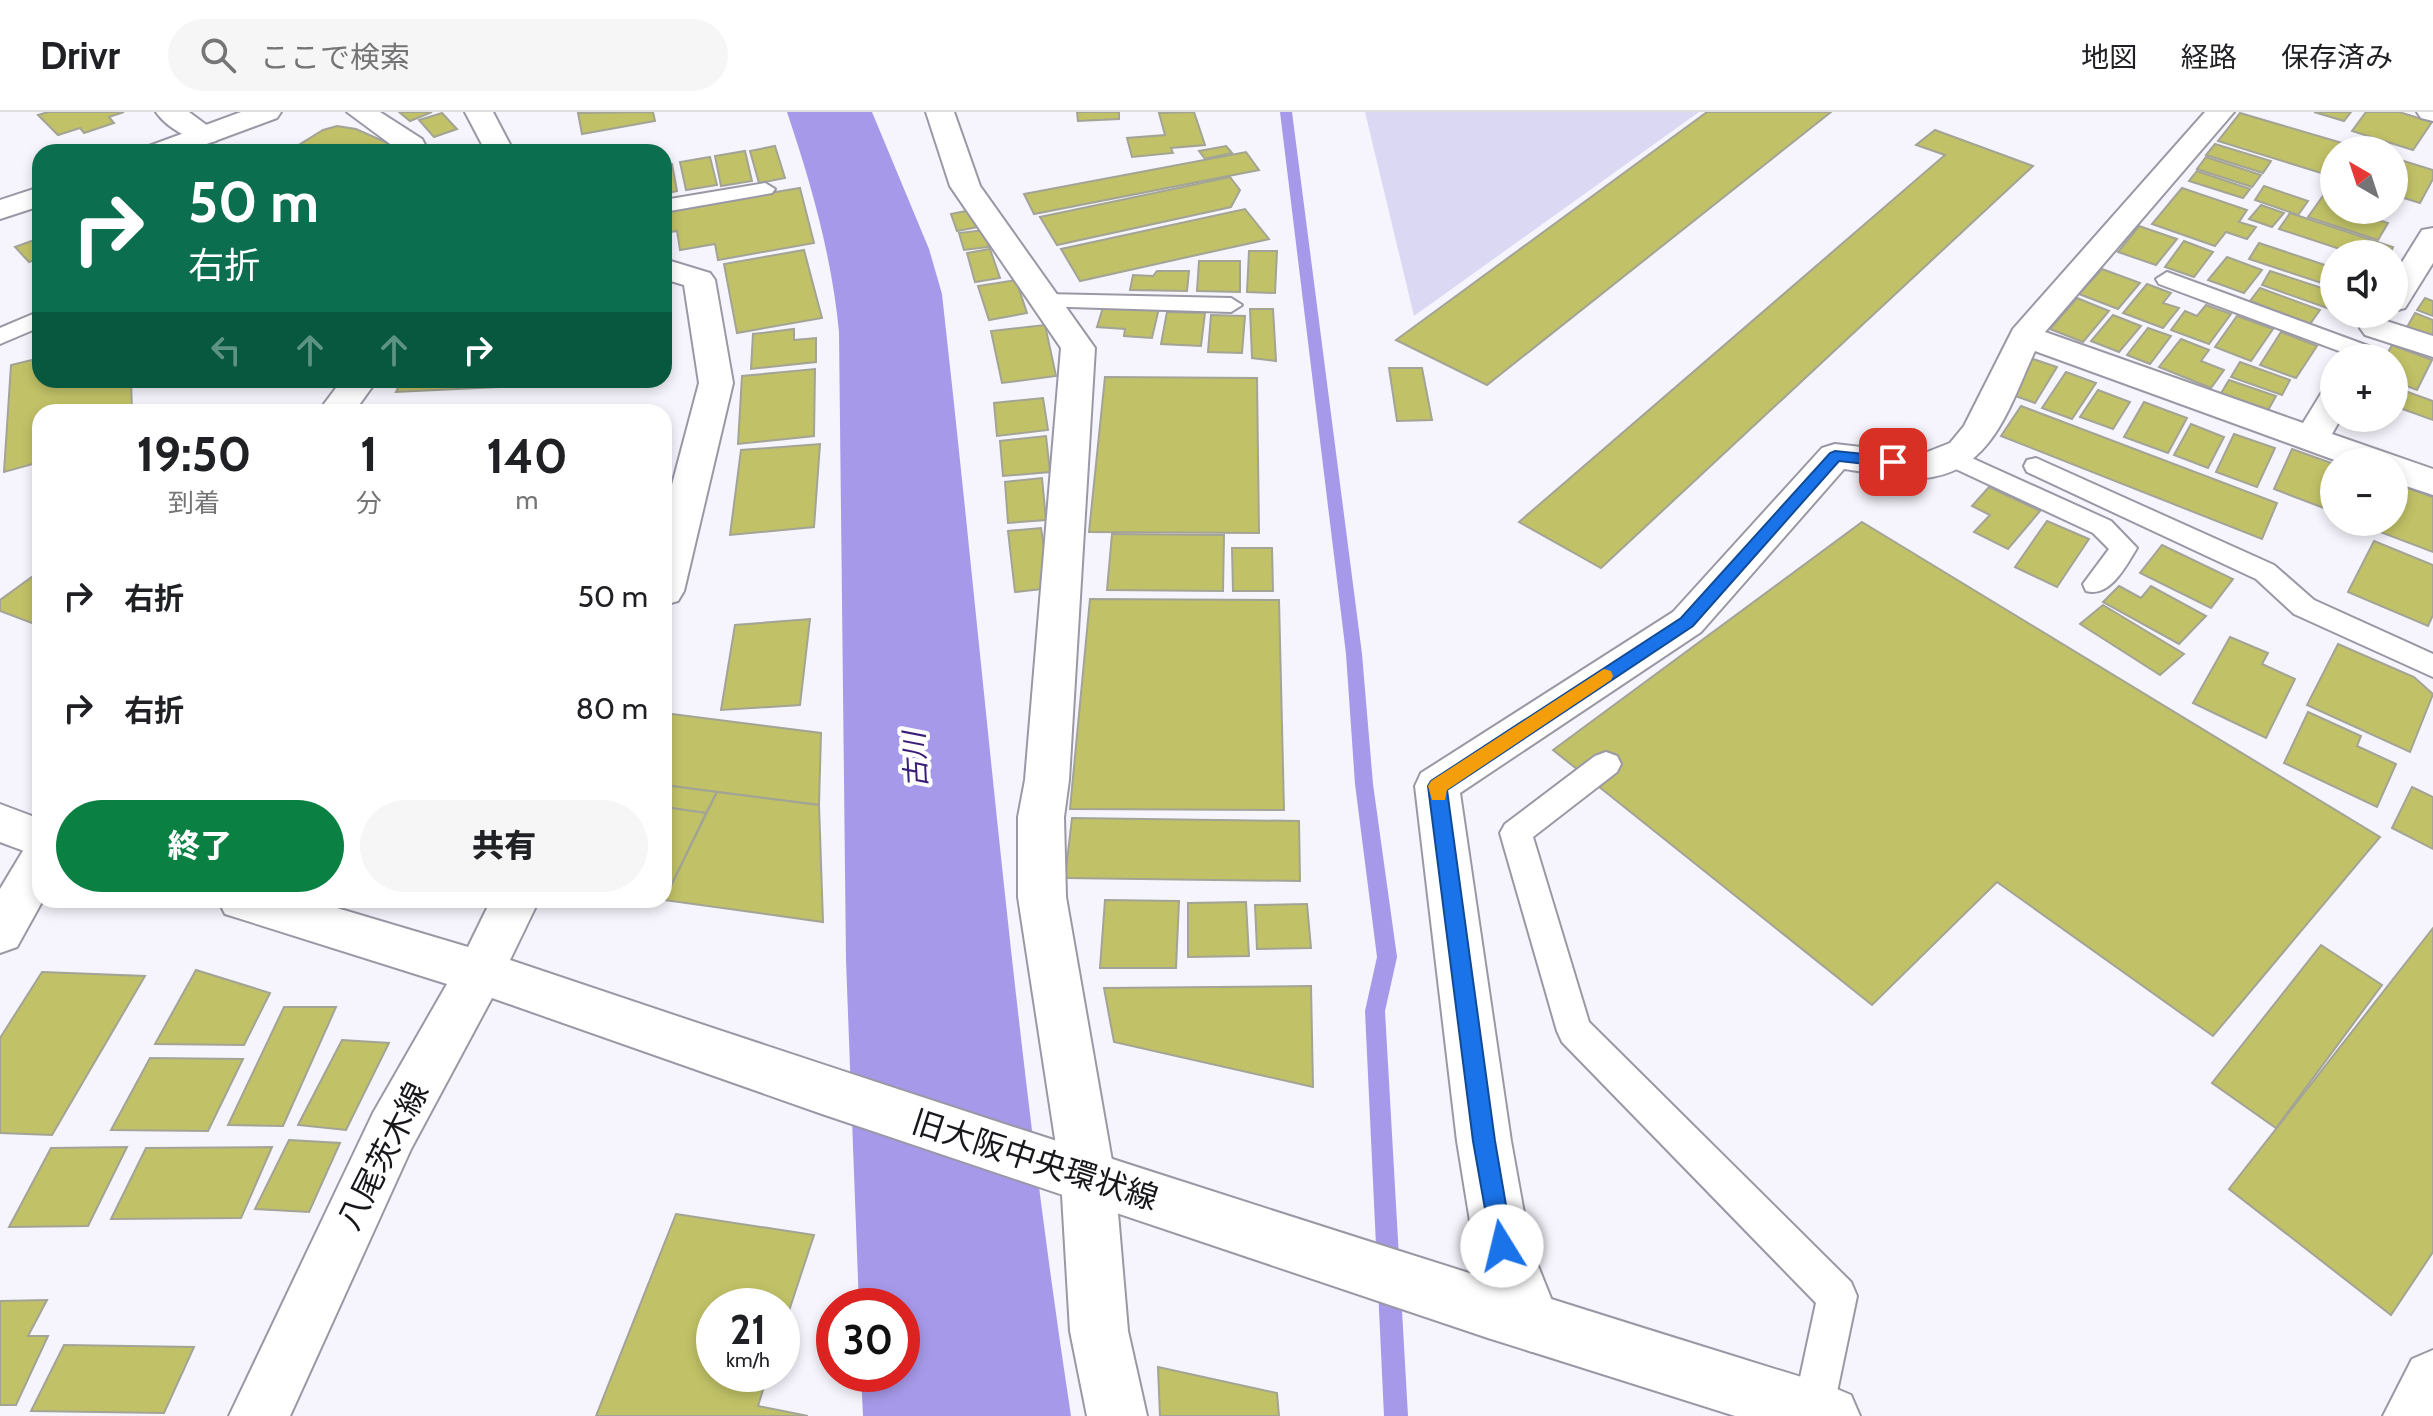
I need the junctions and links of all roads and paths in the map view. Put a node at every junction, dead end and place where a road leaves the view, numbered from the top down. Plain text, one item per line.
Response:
1 (170, 112) edge
2 (267, 112) edge
3 (361, 112) edge
4 (479, 112) edge
5 (940, 112) edge
6 (2220, 112) edge
7 (206, 135) junction
8 (181, 144) edge
9 (410, 144) edge
10 (496, 144) edge
11 (765, 189) dead end
12 (32, 199) edge
13 (672, 205) edge
14 (0, 210) edge
15 (2431, 244) edge
16 (672, 271) edge
17 (2167, 279) dead end
18 (1045, 301) junction
19 (1231, 305) dead end
20 (32, 322) edge
21 (2376, 331) edge
22 (2025, 336) junction
23 (0, 337) edge
24 (2433, 347) edge
25 (2320, 424) edge
26 (2311, 439) junction
27 (2336, 448) edge
28 (1954, 458) junction
29 (2036, 466) dead end
30 (2408, 473) edge
31 (2433, 483) edge
32 (672, 559) edge
33 (2096, 584) dead end
34 (2433, 666) edge
35 (1606, 764) dead end
36 (0, 823) edge
37 (32, 835) edge
38 (32, 877) edge
39 (268, 908) edge
40 (511, 908) edge
41 (0, 932) edge
42 (480, 972) junction
43 (1070, 1172) junction
44 (1510, 1316) junction
45 (2433, 1380) edge
46 (1822, 1413) edge
47 (259, 1416) edge
48 (1117, 1416) edge
49 (2413, 1416) edge

1 - 7 street
2 - 7 street
3 - 9 street
4 - 10 street
5 - 18 street
6 - 22 street
7 - 8 street
11 - 13 lane
12 - 14 street
15 - 21 street
16 - 32 street
17 - 21 lane
18 - 19 lane
18 - 43 street
20 - 23 lane
21 - 24 street
22 - 26 street
22 - 28 street
25 - 26 street
26 - 27 street
28 - 33 lane
28 - 44 street
29 - 34 lane
30 - 31 street
35 - 46 lane
36 - 37 street
38 - 41 street
39 - 42 street, 旧大阪中央環状線
40 - 42 street, 八尾茨木線
42 - 43 street, 旧大阪中央環状線
42 - 47 street, 八尾茨木線
43 - 44 street, 旧大阪中央環状線
43 - 48 street
44 - 46 street, 旧大阪中央環状線
45 - 49 street

